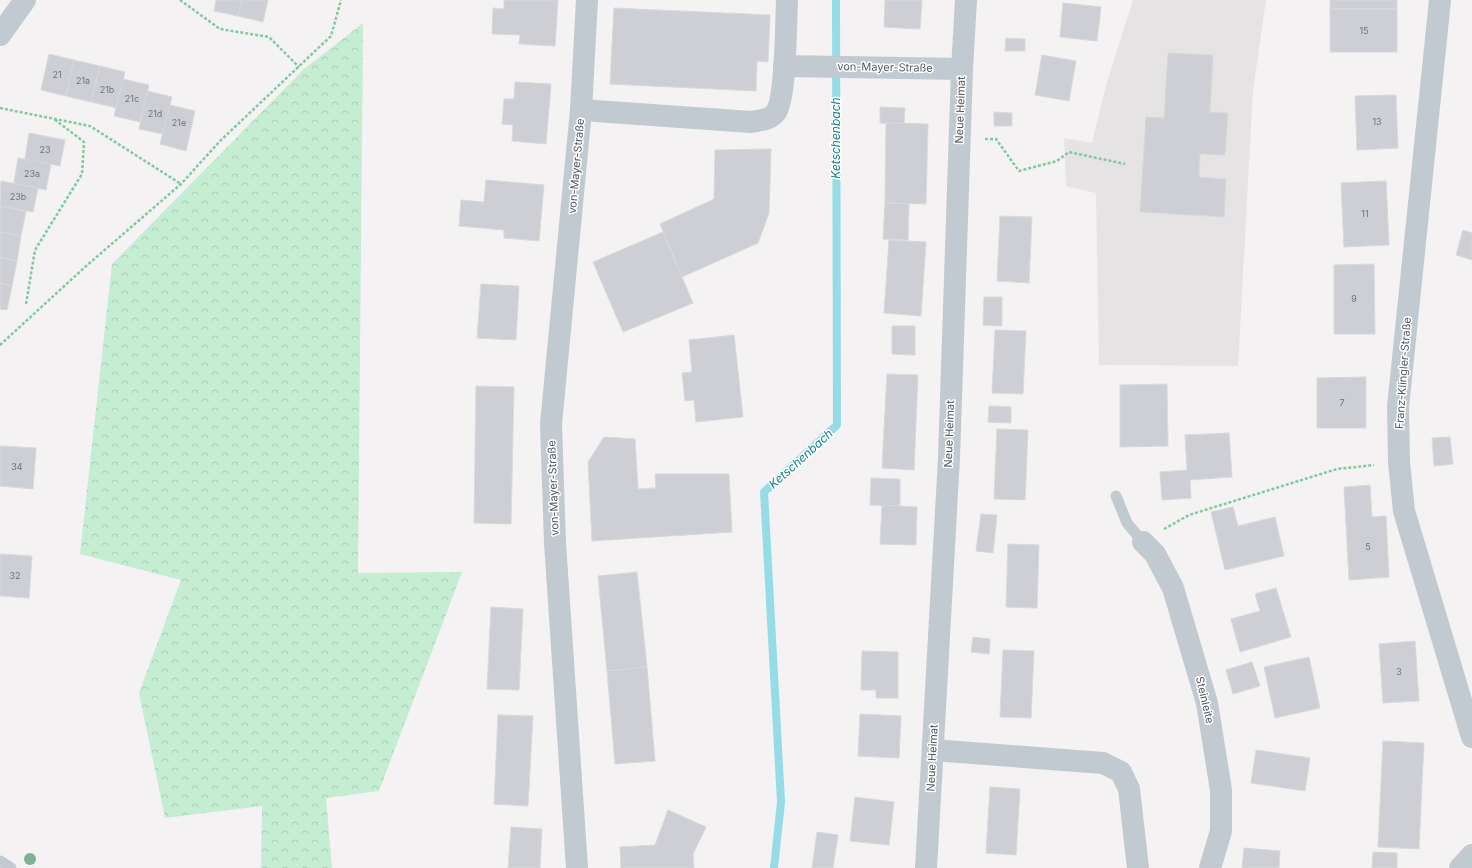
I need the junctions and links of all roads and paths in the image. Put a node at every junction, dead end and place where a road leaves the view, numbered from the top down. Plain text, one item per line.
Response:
1 (26, 0) edge
2 (180, 0) edge
3 (341, 0) edge
4 (587, 0) edge
5 (787, 0) edge
6 (966, 0) edge
7 (1440, 0) edge
8 (0, 35) edge
9 (784, 66) junction
10 (299, 67) junction
11 (962, 69) junction
12 (0, 108) edge
13 (581, 110) junction
14 (54, 119) junction
15 (996, 139) dead end
16 (1125, 164) dead end
17 (181, 184) junction
18 (26, 304) dead end
19 (0, 345) edge
20 (1399, 462) junction
21 (1116, 496) dead end
22 (1143, 542) junction
23 (1472, 737) edge
24 (933, 750) junction
25 (1472, 855) edge
26 (0, 861) edge
27 (11, 868) edge
28 (577, 868) edge
29 (926, 868) edge
30 (1138, 868) edge
31 (1210, 868) edge
32 (1460, 868) edge

1 - 8 street
2 - 10 path
3 - 10 path
4 - 13 street, von-Mayer-Straße
5 - 9 street, von-Mayer-Straße
6 - 11 street, Neue Heimat
7 - 20 street, Franz-Klingler-Straße
9 - 11 street, von-Mayer-Straße
9 - 13 street, von-Mayer-Straße
10 - 17 path
11 - 24 street, Neue Heimat
12 - 14 path
13 - 28 street, von-Mayer-Straße
14 - 17 path
14 - 18 path
15 - 16 path
17 - 19 path
20 - 22 path
20 - 23 street, Franz-Klingler-Straße
21 - 22 lane
22 - 31 street, Steinleite
24 - 29 street, Neue Heimat
24 - 30 street
25 - 32 street
26 - 27 lane

